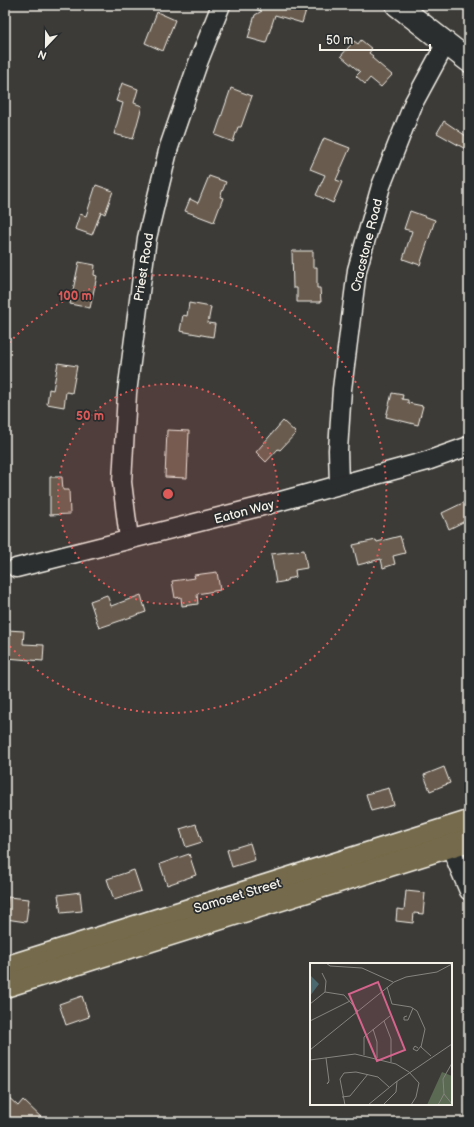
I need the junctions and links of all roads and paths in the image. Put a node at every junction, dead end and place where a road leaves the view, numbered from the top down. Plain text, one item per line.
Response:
1 (221, 5) edge
2 (397, 5) edge
3 (446, 43) junction
4 (469, 61) edge
5 (469, 446) edge
6 (339, 484) junction
7 (128, 539) junction
8 (16, 568) dead end
9 (469, 822) edge
10 (455, 838) edge
11 (469, 891) edge
12 (5, 968) edge
13 (5, 986) edge

1 - 7 street, Priest Road
2 - 3 street
3 - 4 street
3 - 6 street, Cracstone Road
5 - 6 street, Eaton Way
6 - 7 street, Eaton Way
7 - 8 street, Eaton Way
9 - 10 highway, Samoset Street
10 - 11 street
10 - 12 highway, Samoset Street
10 - 13 highway, Samoset Street

